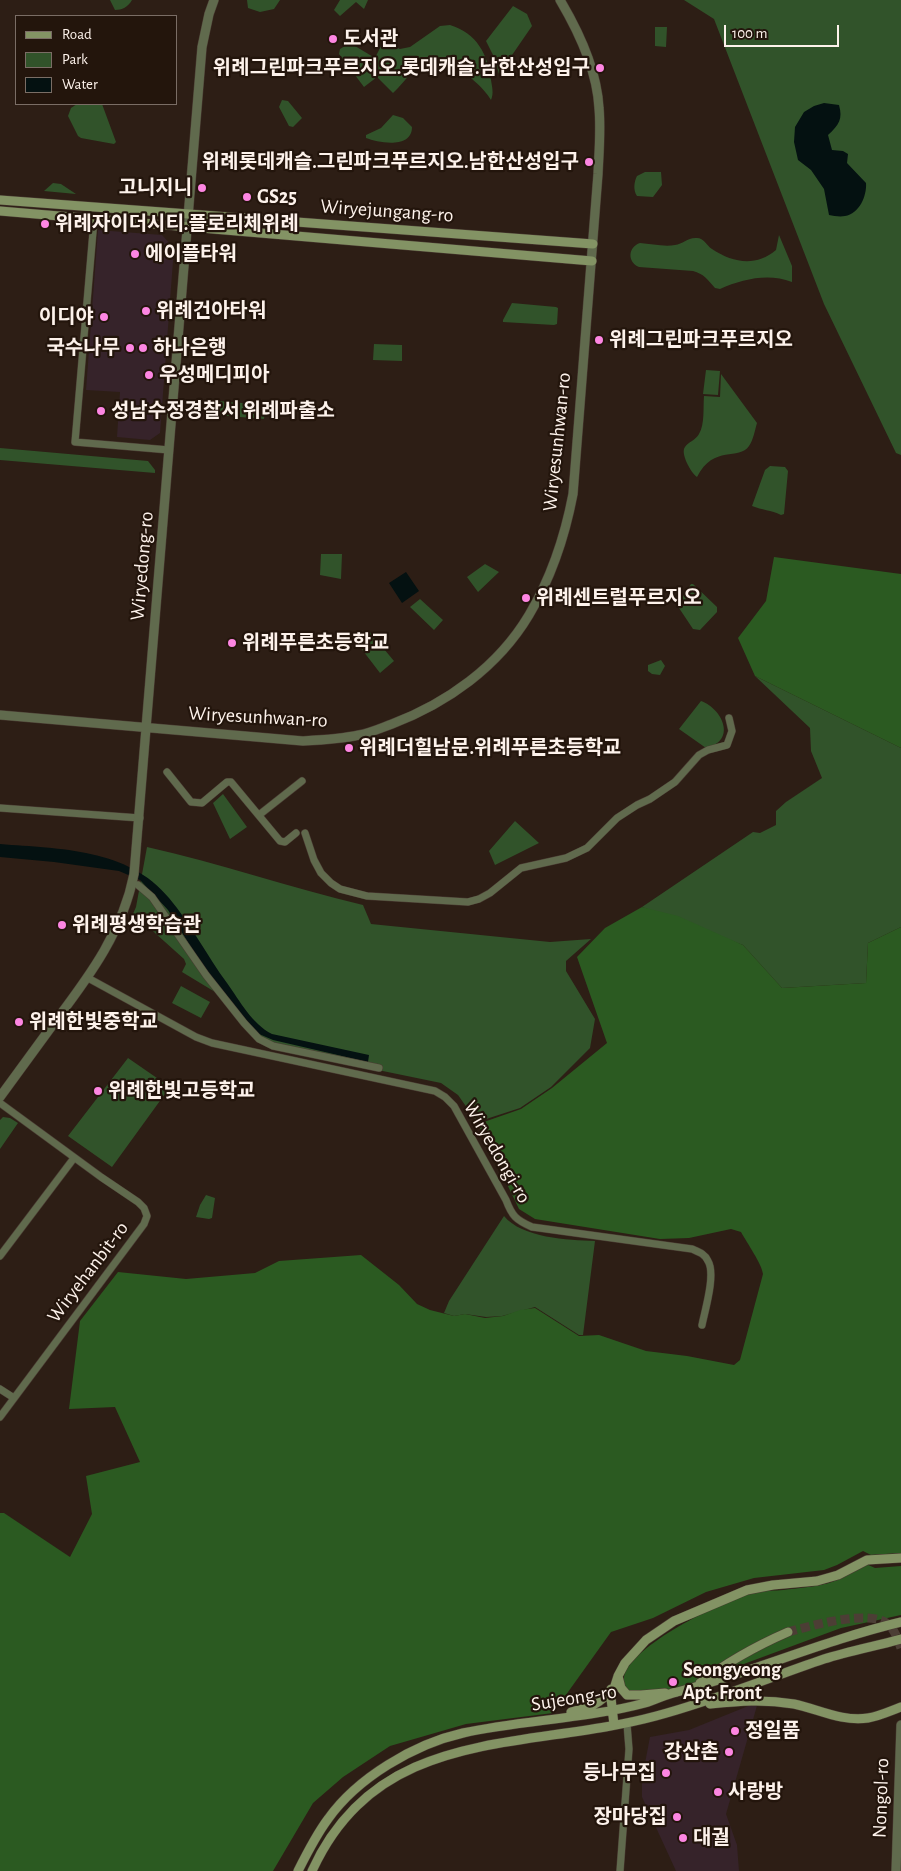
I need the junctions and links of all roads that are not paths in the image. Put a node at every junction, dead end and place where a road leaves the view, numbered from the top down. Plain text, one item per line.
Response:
1 (214, 0) edge
2 (560, 0) edge
3 (0, 200) edge
4 (0, 211) edge
5 (188, 214) junction
6 (94, 220) junction
7 (188, 227) junction
8 (593, 244) junction
9 (592, 261) junction
10 (169, 450) junction
11 (0, 715) edge
12 (729, 718) dead end
13 (147, 727) junction
14 (167, 772) dead end
15 (302, 781) dead end
16 (0, 808) edge
17 (258, 815) junction
18 (140, 818) junction
19 (296, 833) dead end
20 (305, 833) dead end
21 (138, 885) dead end
22 (88, 978) junction
23 (379, 1068) dead end
24 (0, 1097) edge
25 (0, 1103) edge
26 (74, 1158) junction
27 (0, 1256) edge
28 (702, 1325) dead end
29 (0, 1389) edge
30 (14, 1398) junction
31 (0, 1417) edge
32 (901, 1558) edge
33 (901, 1622) edge
34 (788, 1632) tunnel mouth
35 (901, 1639) edge
36 (618, 1676) junction
37 (694, 1687) junction
38 (676, 1692) junction
39 (697, 1705) junction
40 (901, 1707) edge
41 (623, 1708) junction
42 (612, 1711) junction
43 (557, 1718) junction
44 (627, 1724) junction
45 (614, 1725) junction
46 (901, 1725) edge
47 (900, 1742) edge
48 (298, 1871) edge
49 (312, 1871) edge
50 (620, 1871) edge
51 (896, 1871) edge

1 - 5 street, Wiryedong-ro
2 - 8 street, Wiryesunhwan-ro
3 - 5 main road, Wiryejungang-ro
4 - 6 main road, Wiryejungang-ro
5 - 7 street, Wiryedong-ro
5 - 8 main road, Wiryejungang-ro
6 - 7 main road, Wiryejungang-ro
6 - 10 street
7 - 9 main road, Wiryejungang-ro
7 - 10 street, Wiryedong-ro
8 - 9 street, Wiryesunhwan-ro
9 - 13 street, Wiryesunhwan-ro
10 - 13 street, Wiryedong-ro
11 - 13 street, Wiryesunhwan-ro
12 - 20 street
13 - 18 street, Wiryedong-ro
14 - 17 street
15 - 17 street
16 - 18 street
17 - 19 street
18 - 22 street, Wiryedong-ro
21 - 23 street
22 - 24 street, Wiryedong-ro
22 - 28 street, Wiryedongi-ro
25 - 26 street, Wiryehanbit-ro
26 - 27 street
26 - 30 street, Wiryehanbit-ro
29 - 30 street
30 - 31 street, Wiryehanbit-ro
32 - 36 main road
33 - 37 main road, Sujeong-ro
34 - 37 main road
35 - 39 main road, Sujeong-ro
36 - 38 main road
36 - 42 main road
36 - 43 main road
37 - 38 main road, Sujeong-ro
38 - 41 main road, Sujeong-ro
39 - 40 main road
39 - 44 main road, Sujeong-ro
41 - 42 main road, Sujeong-ro
41 - 44 main road
42 - 43 main road, Sujeong-ro
42 - 45 main road
43 - 48 main road, Sujeong-ro
44 - 45 main road, Sujeong-ro
44 - 50 street
45 - 49 main road, Sujeong-ro
46 - 47 street, Nongol-ro
47 - 51 street, Nongol-ro

